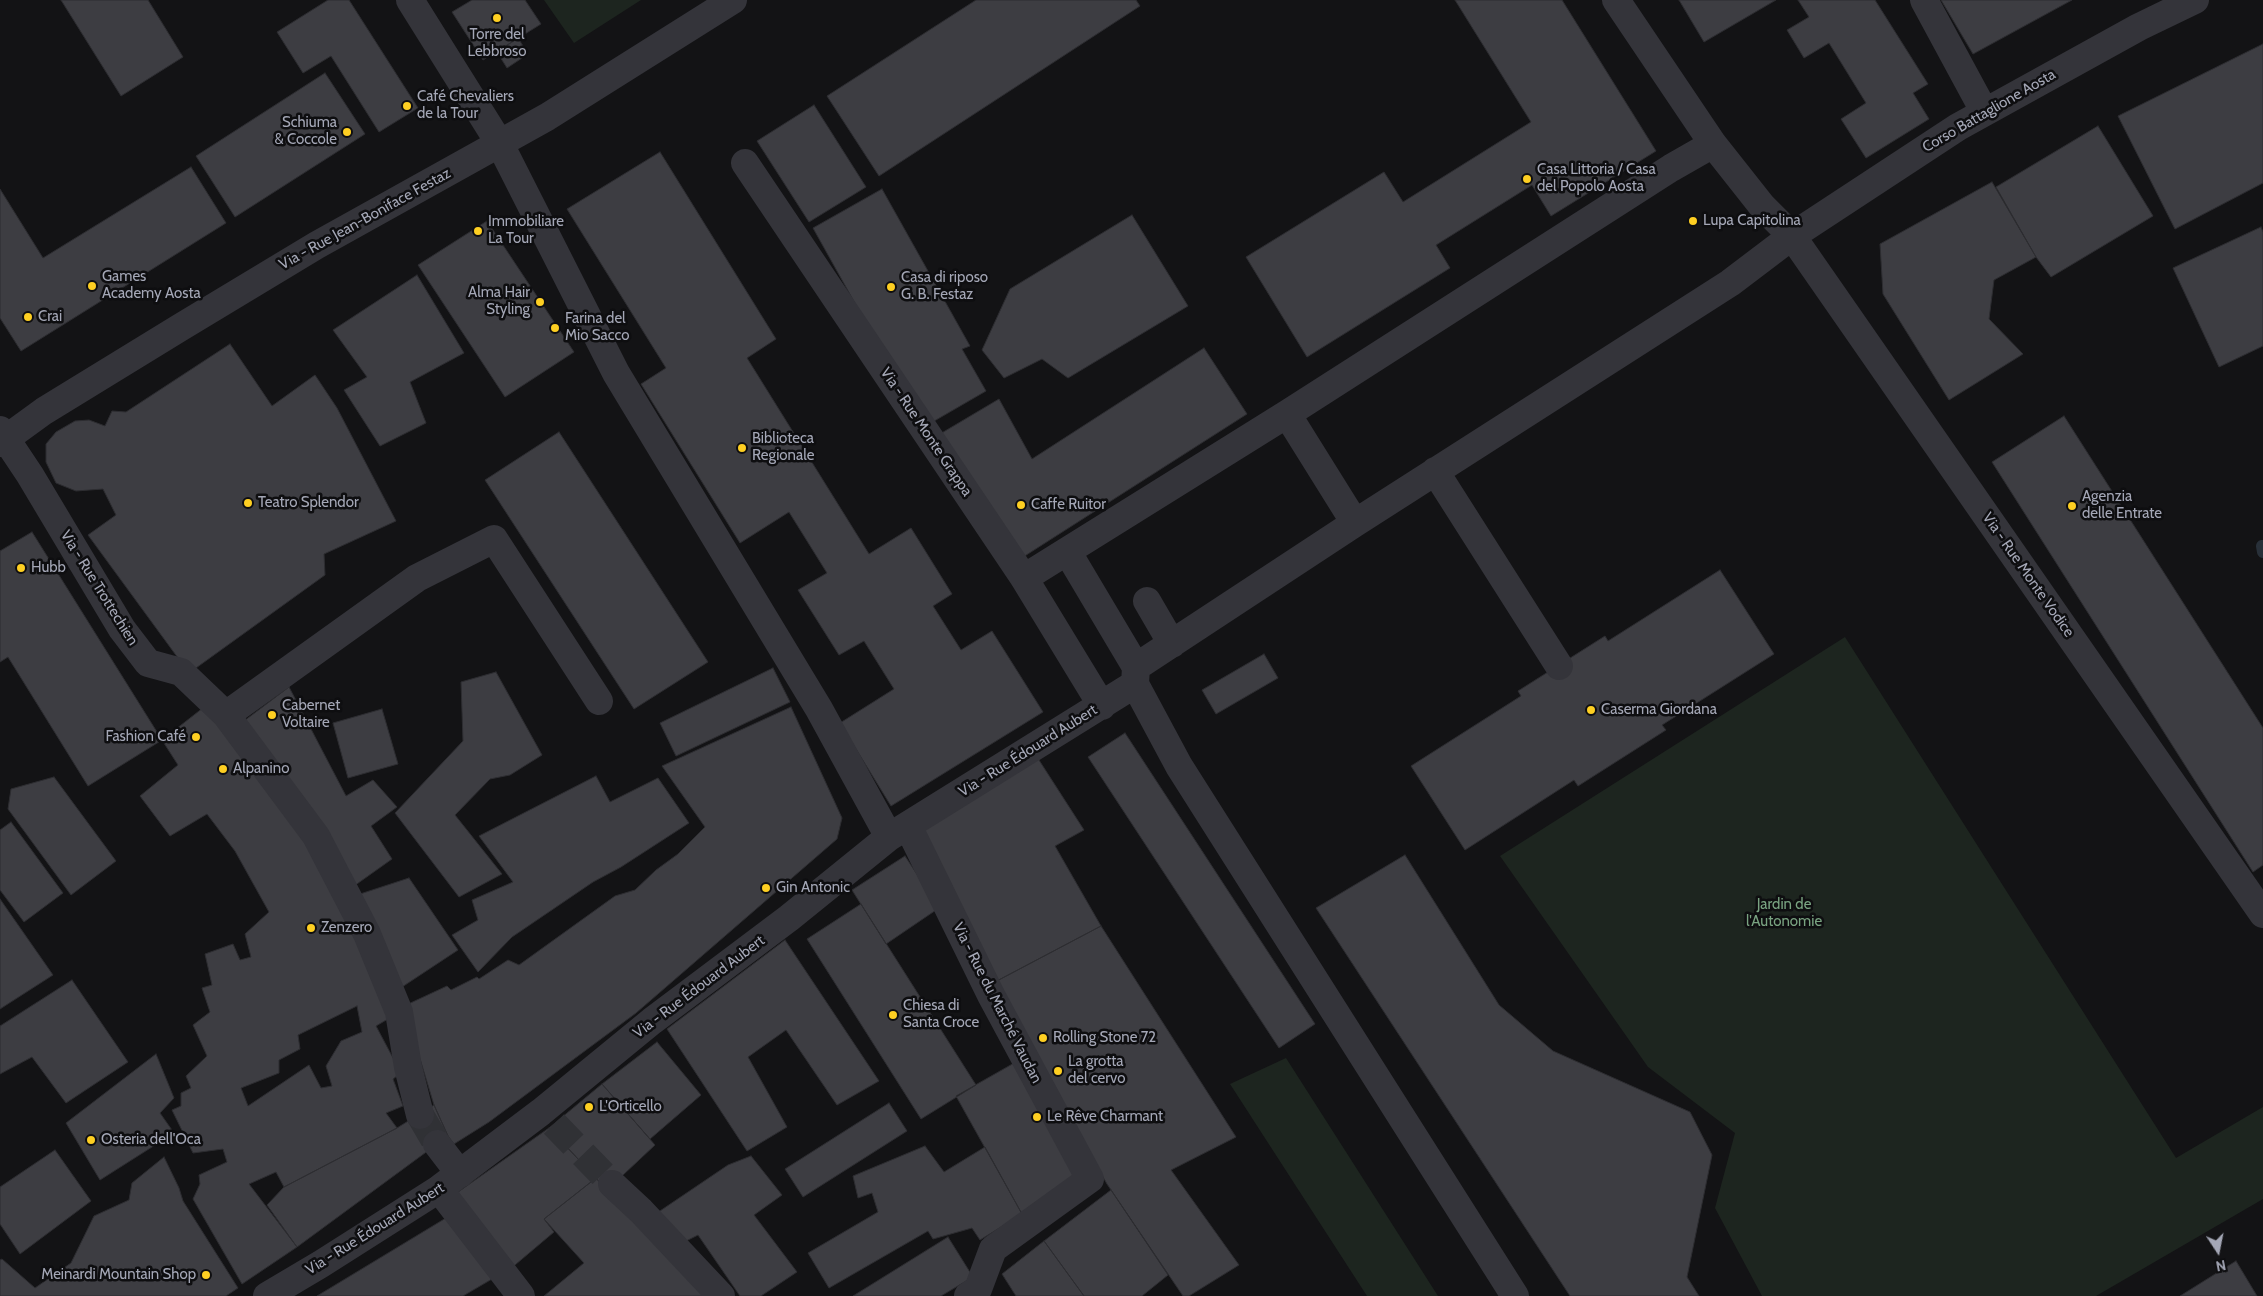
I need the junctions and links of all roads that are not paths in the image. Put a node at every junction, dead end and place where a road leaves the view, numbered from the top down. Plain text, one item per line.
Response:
1 (410, 0) edge
2 (733, 0) edge
3 (1616, 0) edge
4 (1924, 0) edge
5 (2195, 0) edge
6 (1984, 111) junction
7 (500, 144) junction
8 (1714, 144) junction
9 (744, 163) dead end
10 (1792, 236) junction
11 (1287, 414) junction
12 (2, 438) edge
13 (1435, 472) junction
14 (1355, 522) junction
15 (1067, 551) junction
16 (1024, 578) junction
17 (1147, 601) dead end
18 (1172, 644) junction
19 (1559, 666) dead end
20 (1135, 676) junction
21 (599, 701) dead end
22 (1102, 706) junction
23 (226, 715) junction
24 (898, 831) junction
25 (2262, 910) edge
26 (420, 1115) tunnel mouth
27 (437, 1144) tunnel mouth
28 (449, 1181) junction
29 (612, 1184) tunnel mouth
30 (267, 1296) edge
31 (521, 1296) edge
32 (721, 1296) edge
33 (968, 1296) edge
34 (1515, 1296) edge

1 - 7 street, Via - Rue du Marché Vaudan
2 - 7 street, Via - Rue Jean-Boniface Festaz
3 - 8 street, Via - Rue Monte Vodice
4 - 6 street
5 - 6 street, Corso Battaglione Aosta
6 - 10 street, Corso Battaglione Aosta
7 - 12 street, Via - Rue Jean-Boniface Festaz
7 - 24 street, Via - Rue du Marché Vaudan
8 - 10 street, Via - Rue Monte Vodice
8 - 11 street
9 - 16 street, Via - Rue Monte Grappa
10 - 13 street, Corso Battaglione Aosta
10 - 25 street, Via - Rue Monte Vodice
11 - 14 street
11 - 15 street
12 - 23 street, Via - Rue Trottechien
13 - 14 street, Via - Rue Édouard Aubert
13 - 19 street
14 - 18 street, Via - Rue Édouard Aubert
15 - 16 street
15 - 20 street
16 - 22 street, Via - Rue Monte Grappa
17 - 18 street
18 - 20 street, Via - Rue Édouard Aubert
20 - 22 street, Via - Rue Édouard Aubert
20 - 34 street
21 - 23 street
22 - 24 street, Via - Rue Édouard Aubert
23 - 26 street, Via - Rue Trottechien
24 - 28 street, Via - Rue Édouard Aubert
24 - 33 street, Via - Rue du Marché Vaudan
27 - 28 street
28 - 30 street, Via - Rue Édouard Aubert
28 - 31 street
29 - 32 street

